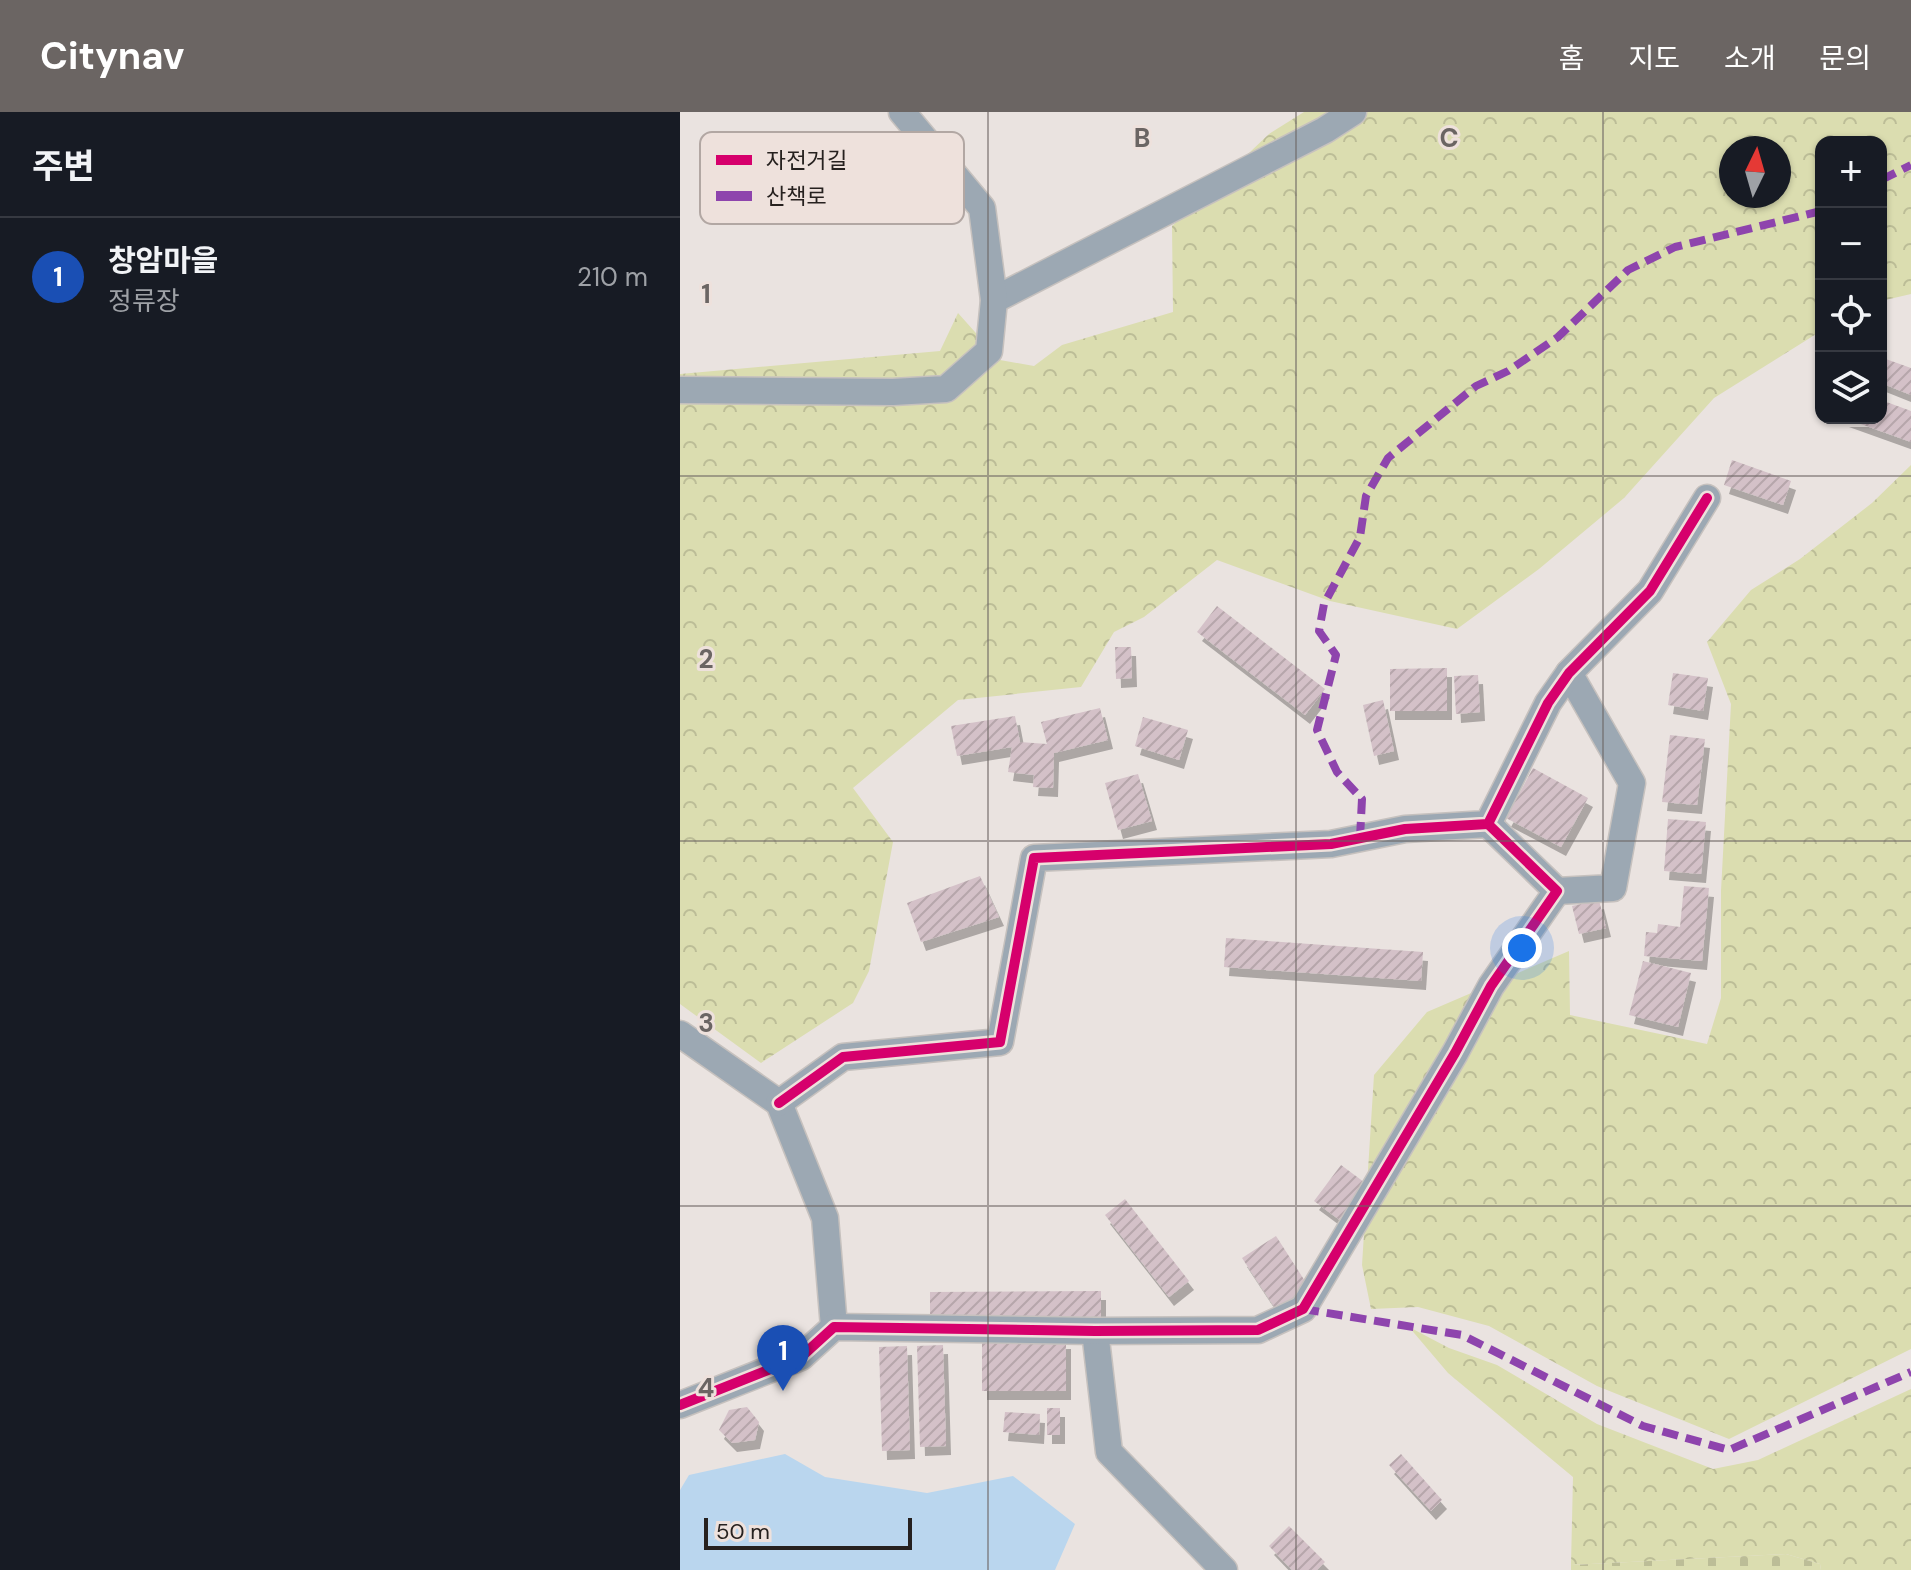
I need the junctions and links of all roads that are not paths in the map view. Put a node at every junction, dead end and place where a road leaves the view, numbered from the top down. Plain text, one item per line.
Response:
1 (902, 112) edge
2 (1353, 112) edge
3 (919, 132) edge
4 (964, 186) edge
5 (994, 300) junction
6 (680, 390) edge
7 (1707, 498) dead end
8 (1569, 673) junction
9 (1488, 824) junction
10 (1557, 891) junction
11 (680, 1034) edge
12 (779, 1103) junction
13 (834, 1327) junction
14 (1095, 1331) junction
15 (680, 1405) edge
16 (1224, 1570) edge

1 - 3 street
2 - 5 street
4 - 5 street
5 - 6 street
7 - 8 street
8 - 9 street
8 - 10 street
9 - 10 street
9 - 12 street
10 - 14 street
11 - 12 street
12 - 13 street
13 - 14 street
13 - 15 street
14 - 16 street

